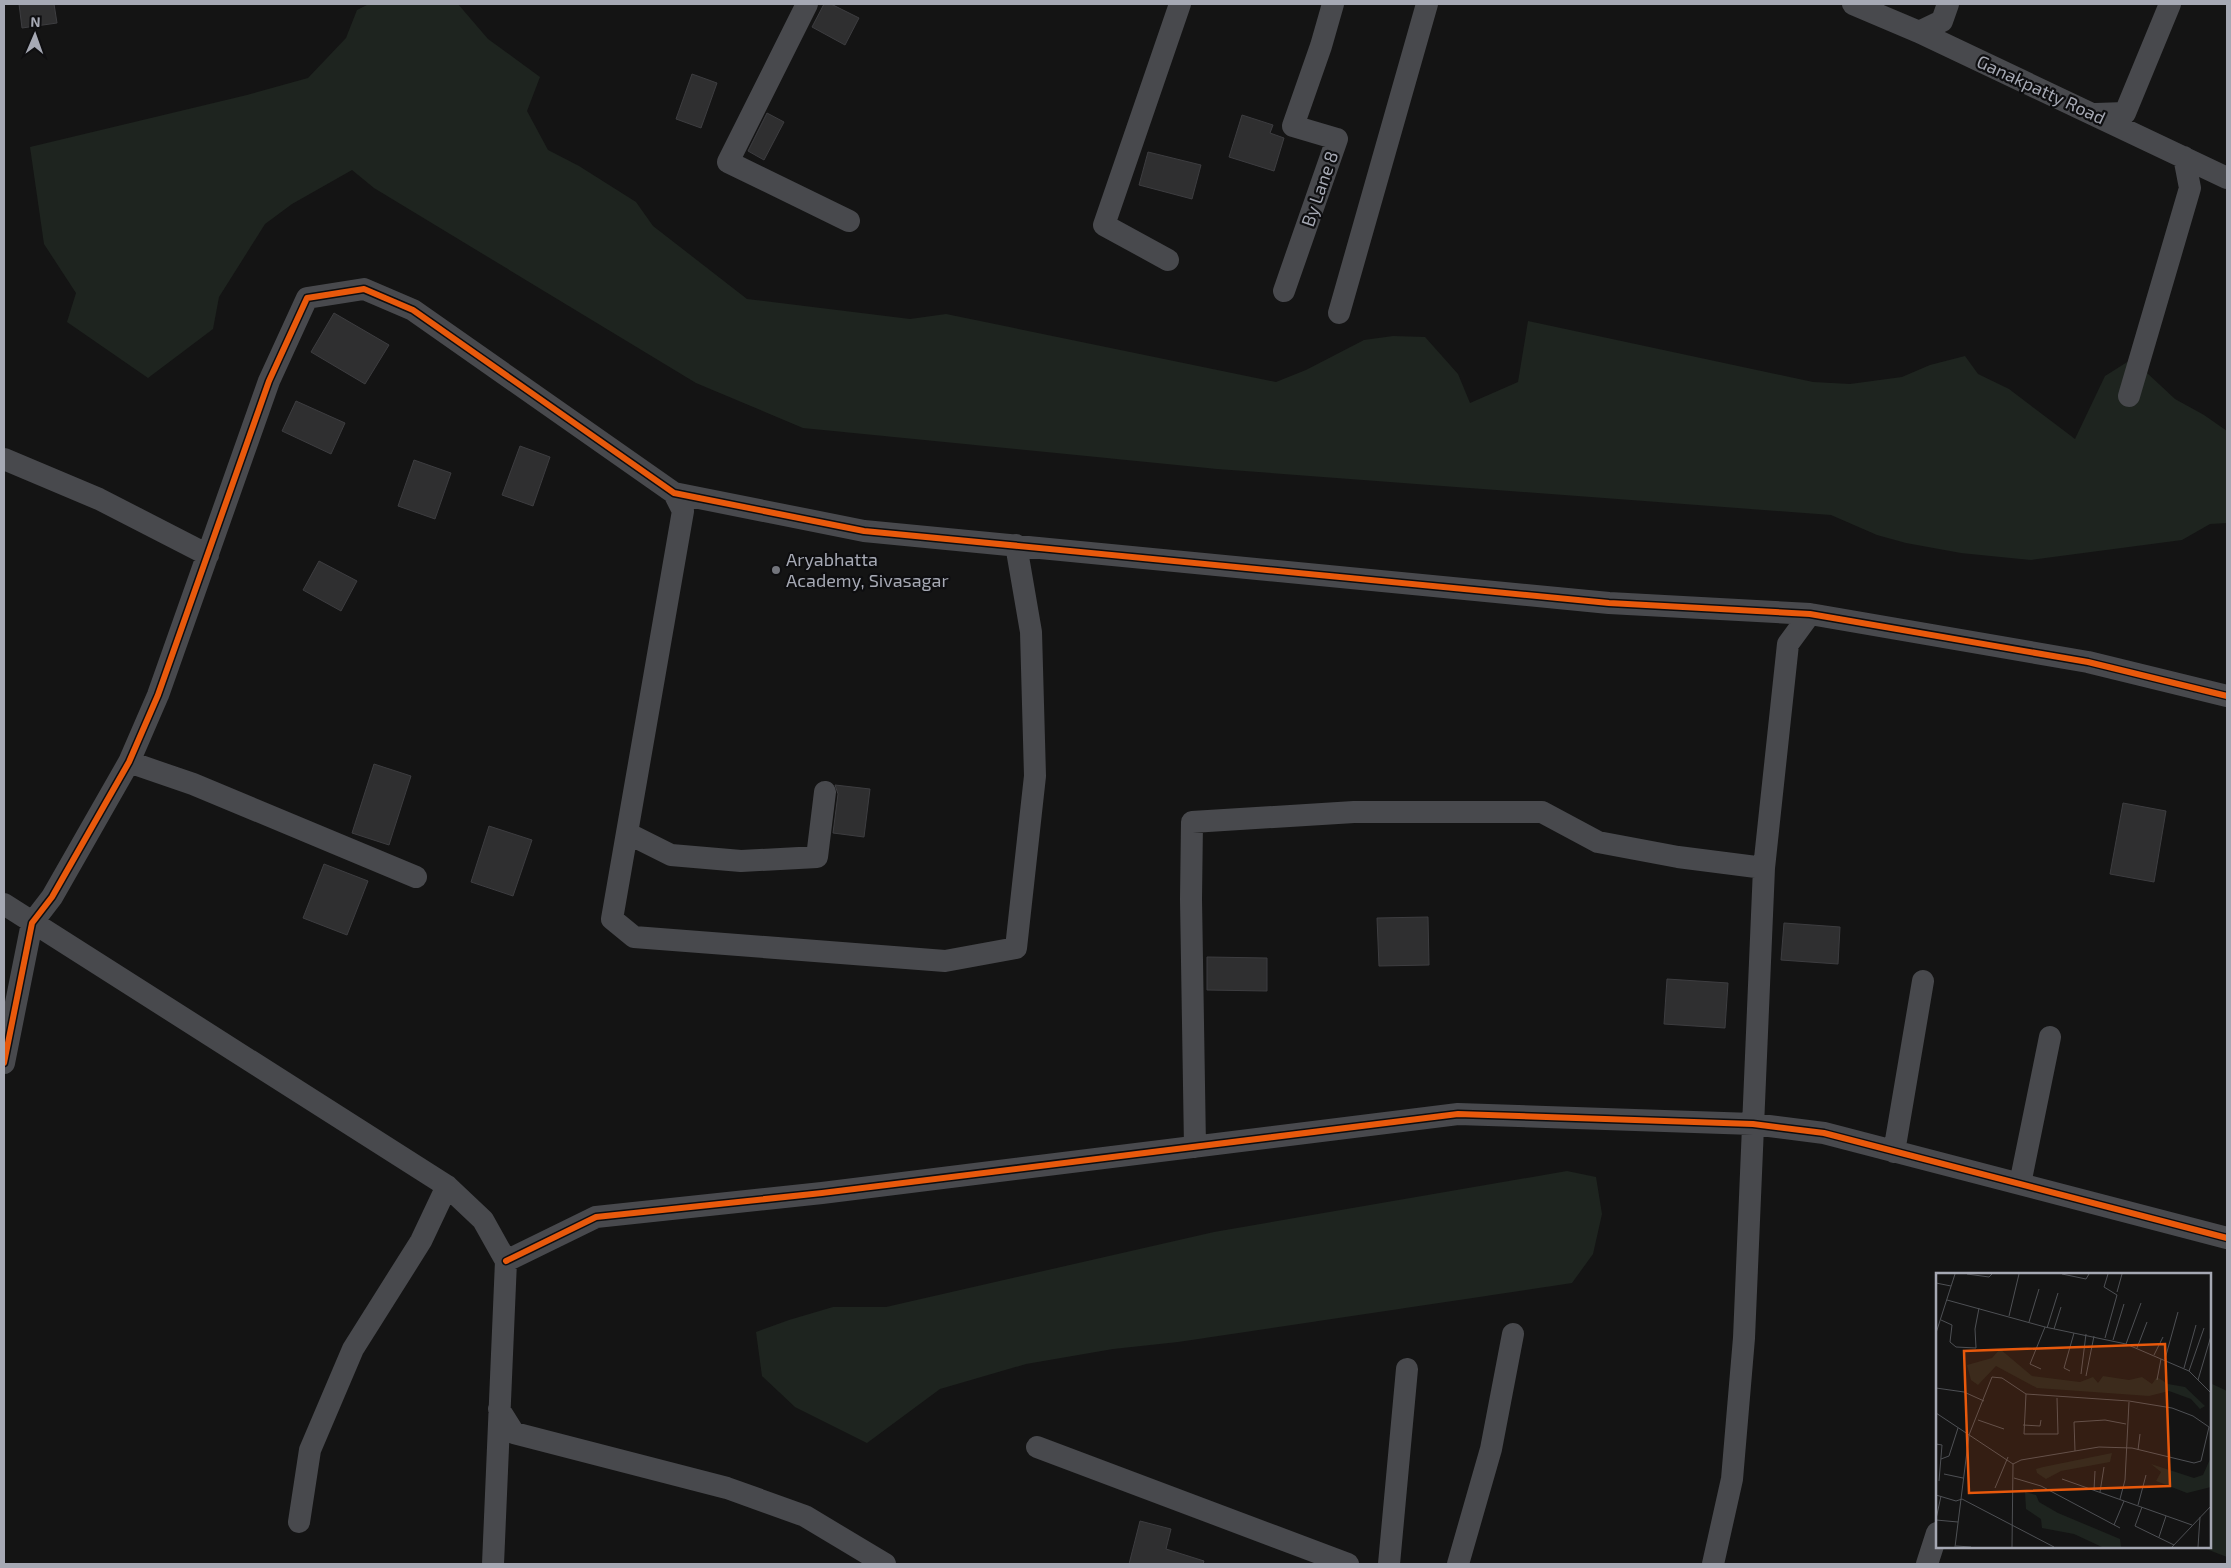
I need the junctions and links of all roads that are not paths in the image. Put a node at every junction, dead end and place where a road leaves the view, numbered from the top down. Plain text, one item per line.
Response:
1 (807, 4) edge
2 (1180, 4) edge
3 (1333, 4) edge
4 (1427, 4) edge
5 (1853, 4) edge
6 (1948, 4) edge
7 (2170, 4) edge
8 (1919, 32) junction
9 (2090, 114) junction
10 (2184, 157) junction
11 (2221, 171) edge
12 (849, 221) dead end
13 (1168, 260) dead end
14 (1284, 291) dead end
15 (1339, 313) dead end
16 (2129, 396) dead end
17 (4, 459) edge
18 (674, 493) junction
19 (1016, 546) junction
20 (208, 555) junction
21 (1810, 614) junction
22 (2227, 696) edge
23 (129, 762) junction
24 (824, 792) dead end
25 (627, 833) junction
26 (1764, 868) junction
27 (416, 877) dead end
28 (4, 904) edge
29 (32, 923) junction
30 (1923, 981) dead end
31 (2050, 1037) dead end
32 (4, 1063) edge
33 (1753, 1124) junction
34 (1195, 1147) junction
35 (1894, 1152) junction
36 (2020, 1184) junction
37 (447, 1186) junction
38 (2227, 1238) edge
39 (506, 1261) junction
40 (1513, 1334) dead end
41 (1407, 1369) dead end
42 (499, 1409) junction
43 (1037, 1447) dead end
44 (298, 1522) dead end
45 (1936, 1536) edge
46 (493, 1564) edge
47 (885, 1564) edge
48 (1348, 1564) edge
49 (1389, 1564) edge
50 (1458, 1564) edge
51 (1713, 1564) edge
52 (1927, 1564) edge

1 - 12 street
2 - 13 street
3 - 14 street, By Lane 8
4 - 15 street
5 - 8 street, Ganakpatty Road
6 - 8 street
7 - 9 street
8 - 9 street, Ganakpatty Road
9 - 10 street, Ganakpatty Road
10 - 11 street, Ganakpatty Road
10 - 16 street
17 - 20 street
18 - 19 street
18 - 20 street
18 - 25 street
19 - 21 street
19 - 25 street
20 - 23 street
21 - 22 street
21 - 26 street
23 - 27 street
23 - 29 street
24 - 25 street
26 - 33 street
26 - 34 street
28 - 29 street
29 - 32 street
29 - 37 street
30 - 35 street
31 - 36 street
33 - 34 street
33 - 35 street
33 - 51 street
34 - 39 street
35 - 36 street
36 - 38 street
37 - 39 street
37 - 44 street
39 - 42 street
40 - 50 street
41 - 49 street
42 - 46 street
42 - 47 street
43 - 48 street
45 - 52 street

